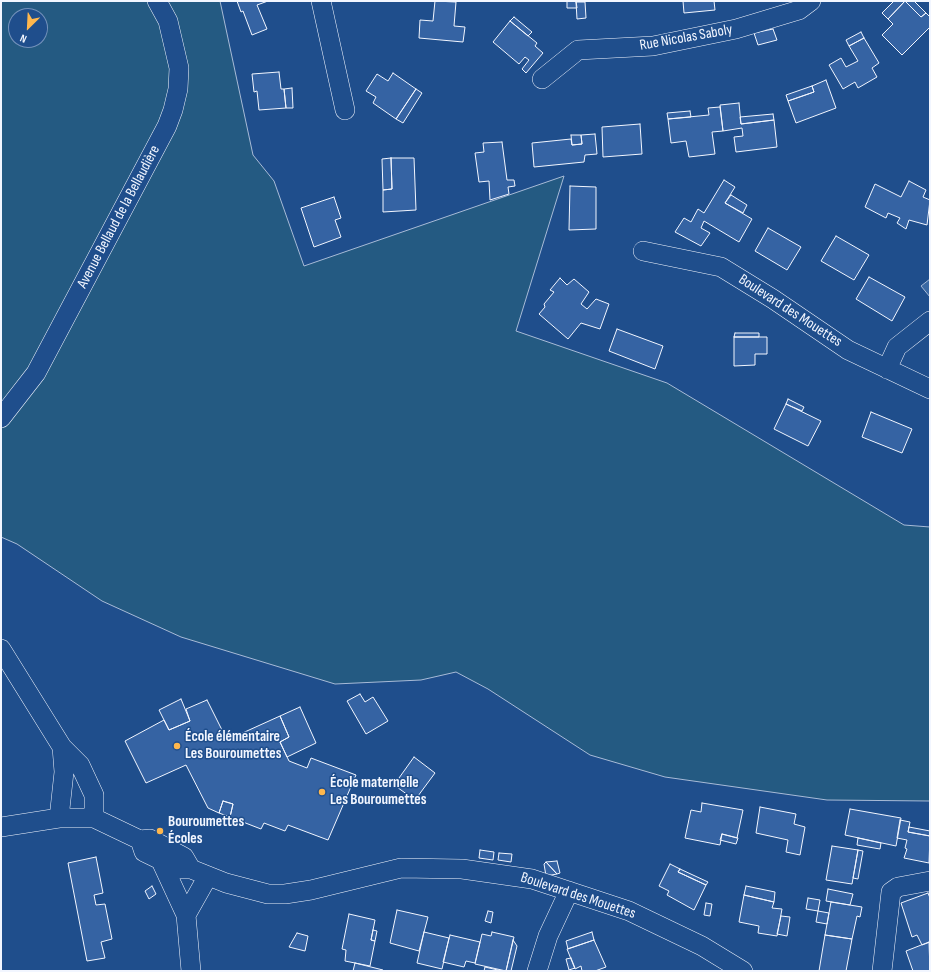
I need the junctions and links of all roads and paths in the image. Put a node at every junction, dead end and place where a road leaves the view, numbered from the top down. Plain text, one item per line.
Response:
1 (157, 1) edge
2 (321, 1) edge
3 (811, 1) edge
4 (542, 79) dead end
5 (345, 110) dead end
6 (643, 251) dead end
7 (930, 321) edge
8 (886, 369) junction
9 (930, 389) edge
10 (3, 410) edge
11 (1, 649) edge
12 (62, 747) junction
13 (59, 818) junction
14 (94, 818) junction
15 (1, 827) edge
16 (140, 840) junction
17 (161, 861) junction
18 (191, 868) junction
19 (208, 876) junction
20 (930, 881) edge
21 (570, 891) junction
22 (186, 915) junction
23 (191, 971) edge
24 (537, 971) edge
25 (743, 971) edge
26 (882, 971) edge

1 - 10 street, Avenue Bellaud de la Bellaudière
2 - 5 street
3 - 4 street, Rue Nicolas Saboly
6 - 8 street, Boulevard des Mouettes
7 - 8 street
8 - 9 street, Boulevard des Mouettes
11 - 12 street
12 - 13 street
12 - 14 street
13 - 14 street
13 - 15 street
14 - 16 street
16 - 17 street
16 - 18 street
17 - 18 street
17 - 22 street
18 - 19 street, Boulevard des Mouettes
19 - 21 street, Boulevard des Mouettes
19 - 22 street
20 - 26 street
21 - 24 street
21 - 25 street, Boulevard des Mouettes
22 - 23 street

